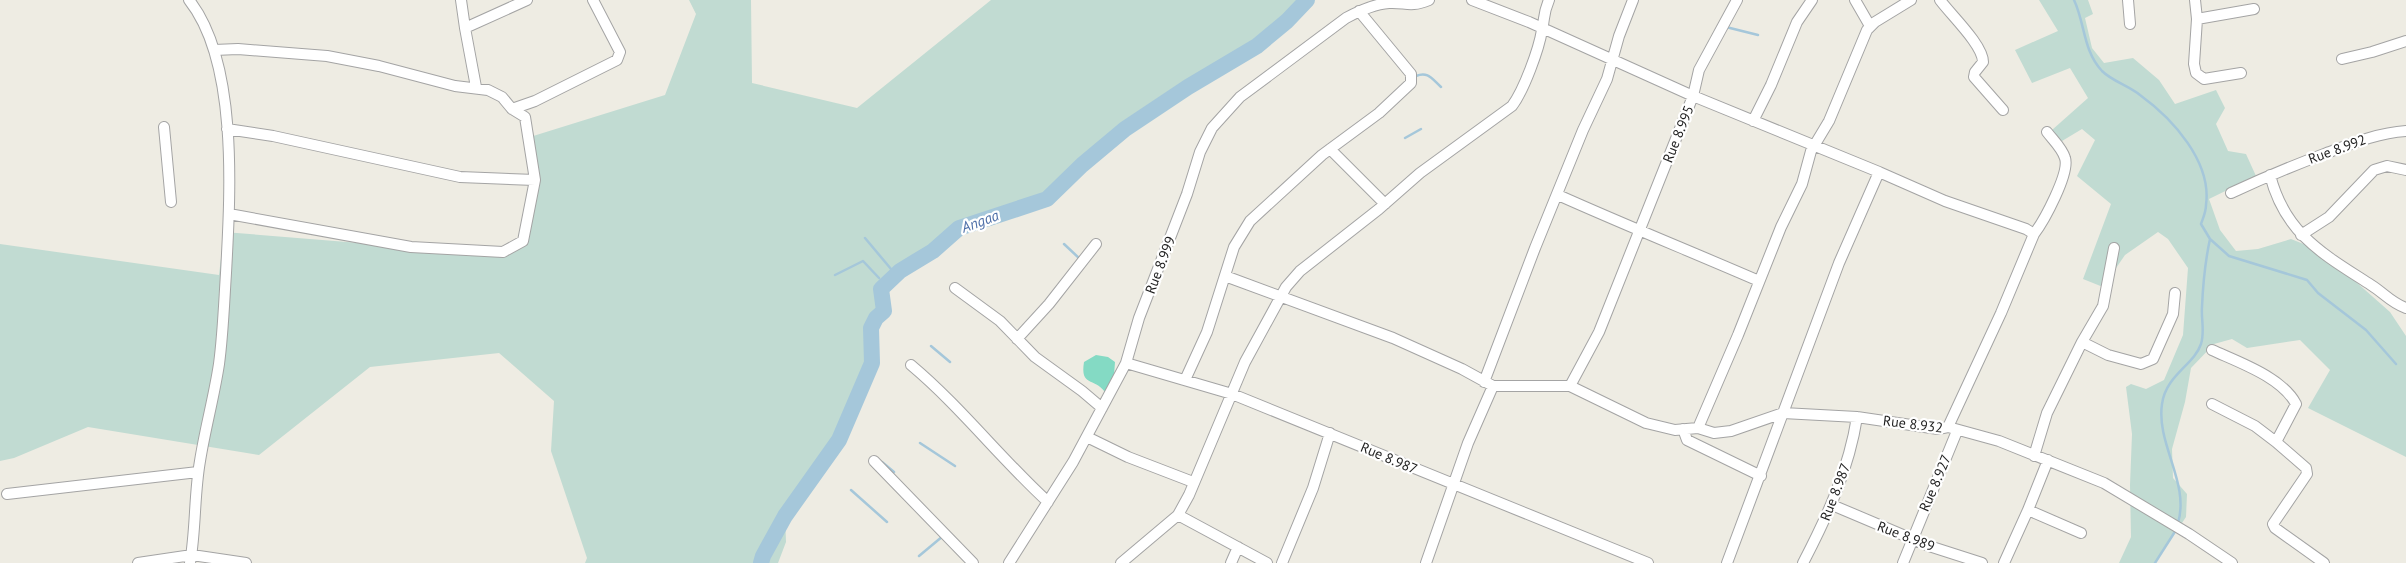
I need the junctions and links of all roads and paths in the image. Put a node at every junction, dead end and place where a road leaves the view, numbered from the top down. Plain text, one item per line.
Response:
1 (190, 0) edge
2 (461, 0) edge
3 (527, 0) edge
4 (593, 0) edge
5 (1429, 0) edge
6 (1472, 0) edge
7 (1549, 0) edge
8 (1633, 0) edge
9 (1737, 0) edge
10 (1812, 0) edge
11 (1855, 0) edge
12 (1911, 0) edge
13 (1940, 0) edge
14 (2128, 0) edge
15 (2195, 0) edge
16 (1490, 3) edge
17 (2254, 8) dead end
18 (1359, 11) junction
19 (2198, 19) junction
20 (2130, 24) dead end
21 (1870, 26) junction
22 (465, 28) junction
23 (1542, 30) junction
24 (2406, 41) edge
25 (214, 50) junction
26 (2342, 59) dead end
27 (1613, 61) junction
28 (2241, 73) dead end
29 (476, 87) junction
30 (1693, 96) junction
31 (512, 109) junction
32 (2002, 110) dead end
33 (1753, 121) junction
34 (164, 127) dead end
35 (227, 129) junction
36 (2047, 132) dead end
37 (2406, 132) edge
38 (1813, 146) junction
39 (1330, 149) junction
40 (2406, 170) edge
41 (1879, 172) junction
42 (2270, 174) junction
43 (535, 180) junction
44 (2231, 193) dead end
45 (1558, 195) junction
46 (171, 202) dead end
47 (1385, 204) junction
48 (228, 214) junction
49 (1638, 232) junction
50 (2034, 234) junction
51 (2301, 235) junction
52 (1096, 244) dead end
53 (2114, 248) dead end
54 (1225, 276) junction
55 (1759, 281) junction
56 (955, 288) dead end
57 (2175, 294) dead end
58 (1280, 295) junction
59 (2406, 308) edge
60 (1016, 339) junction
61 (2082, 342) junction
62 (2212, 350) dead end
63 (1126, 363) junction
64 (911, 365) dead end
65 (1185, 380) junction
66 (1488, 384) junction
67 (1570, 386) junction
68 (1232, 394) junction
69 (2212, 404) dead end
70 (1102, 408) junction
71 (1783, 413) junction
72 (1856, 417) junction
73 (1698, 428) junction
74 (1683, 429) junction
75 (1953, 429) junction
76 (1330, 433) junction
77 (1086, 437) junction
78 (2276, 442) junction
79 (2034, 456) junction
80 (2048, 460) junction
81 (874, 461) dead end
82 (198, 472) junction
83 (1761, 476) junction
84 (1194, 482) junction
85 (1453, 484) junction
86 (7, 494) dead end
87 (1048, 502) junction
88 (1832, 505) junction
89 (2028, 510) junction
90 (1178, 515) junction
91 (2082, 533) dead end
92 (1912, 538) junction
93 (1238, 547) junction
94 (191, 559) edge
95 (1644, 562) edge
96 (138, 563) edge
97 (246, 563) edge
98 (973, 563) edge
99 (1009, 563) edge
100 (1121, 563) edge
101 (1231, 563) edge
102 (1267, 563) edge
103 (1282, 563) edge
104 (1426, 563) edge
105 (1727, 563) edge
106 (1803, 563) edge
107 (1903, 563) edge
108 (1982, 563) edge
109 (2004, 563) edge
110 (2232, 563) edge
111 (2324, 563) edge

1 - 25 street
2 - 22 street
3 - 22 street
4 - 31 street
5 - 18 street, Rue 8.999
6 - 16 street
7 - 23 street
8 - 27 street
9 - 30 street
10 - 33 street
11 - 21 street
12 - 21 street
13 - 32 street
14 - 20 street
15 - 19 street
16 - 23 street
17 - 19 street
18 - 39 street
18 - 63 street, Rue 8.999
19 - 28 street
21 - 38 street
22 - 29 street
23 - 27 street
23 - 47 street
24 - 26 street
25 - 29 street
25 - 35 street
27 - 30 street
27 - 45 street
29 - 31 street
30 - 33 street, Rue 8.995
30 - 49 street, Rue 8.995
31 - 43 street
33 - 38 street, Rue 8.995
34 - 46 street
35 - 43 street
35 - 48 street
36 - 50 street, Rue 8.927
37 - 42 street, Rue 8.992
38 - 41 street, Rue 8.995
38 - 55 street
39 - 47 street
39 - 54 street
40 - 51 street
41 - 50 street, Rue 8.995
41 - 71 street
42 - 44 street, Rue 8.992
42 - 51 street
43 - 48 street
45 - 49 street
45 - 66 street
47 - 58 street
48 - 82 street
49 - 55 street
49 - 67 street, Rue 8.995
50 - 75 street, Rue 8.927
51 - 59 street
52 - 60 street
53 - 61 street
54 - 58 street
54 - 65 street
55 - 73 street
56 - 60 street
57 - 61 street
58 - 66 street
58 - 68 street
60 - 70 street
61 - 79 street
62 - 78 street
63 - 65 street, Rue 8.987
63 - 70 street, Rue 8.999
64 - 87 street
65 - 68 street, Rue 8.987
66 - 67 street
66 - 85 street
67 - 74 street
68 - 76 street, Rue 8.987
68 - 84 street
69 - 78 street
70 - 77 street, Rue 8.999
71 - 72 street, Rue 8.932
71 - 73 street
71 - 83 street
72 - 75 street, Rue 8.932
72 - 88 street, Rue 8.987
73 - 74 street
74 - 83 street
75 - 79 street, Rue 8.932
75 - 92 street, Rue 8.927
76 - 85 street, Rue 8.987
76 - 103 street
77 - 84 street
77 - 87 street, Rue 8.999
78 - 111 street
79 - 80 street, Rue 8.932
80 - 89 street
80 - 110 street, Rue 8.932
81 - 98 street
82 - 86 street
82 - 94 street
83 - 105 street
84 - 90 street
85 - 95 street, Rue 8.987
85 - 104 street
87 - 99 street, Rue 8.999
88 - 92 street, Rue 8.989
88 - 106 street, Rue 8.987
89 - 91 street
89 - 109 street
90 - 93 street
90 - 100 street
92 - 107 street, Rue 8.927
92 - 108 street, Rue 8.989
93 - 101 street
93 - 102 street
94 - 96 street
94 - 97 street

